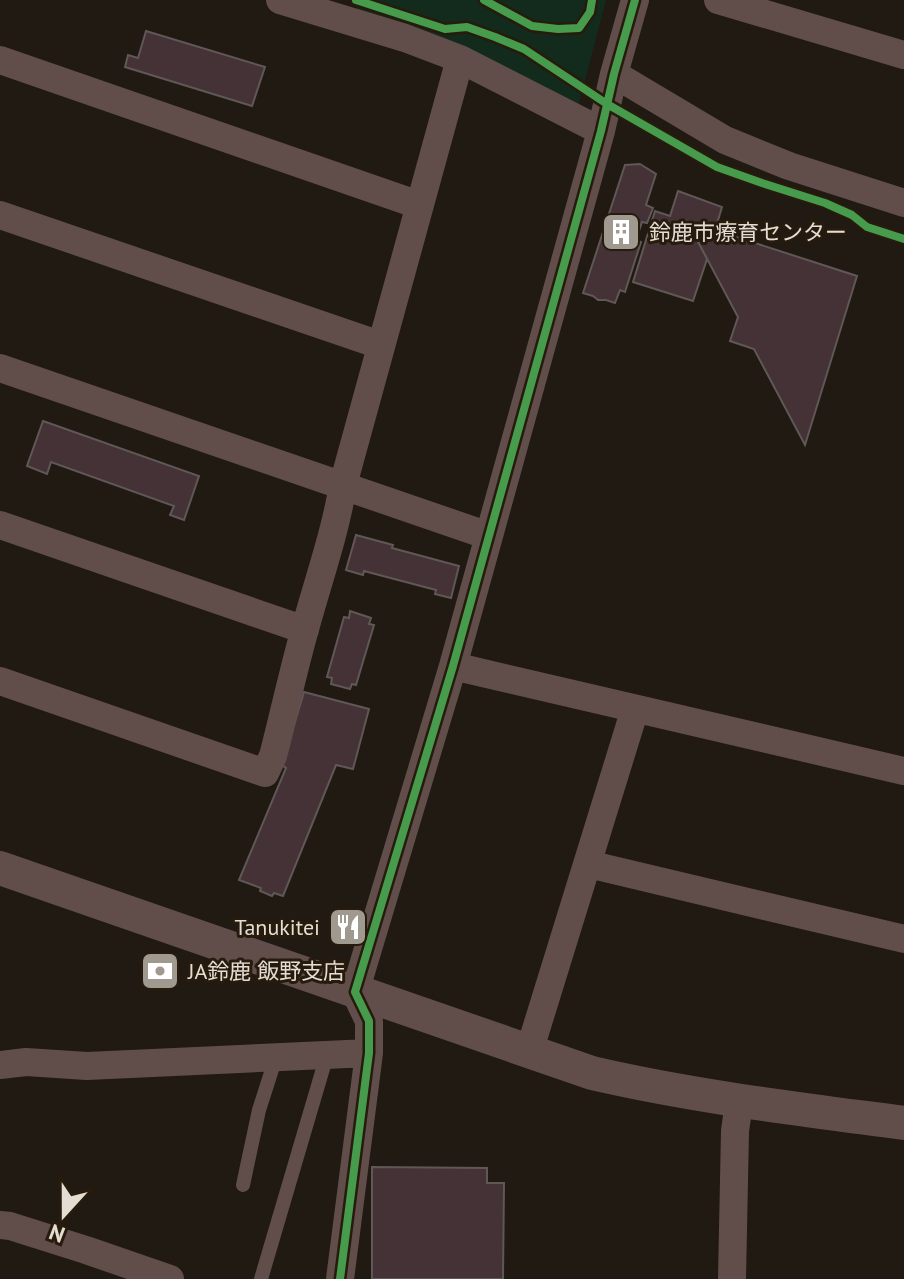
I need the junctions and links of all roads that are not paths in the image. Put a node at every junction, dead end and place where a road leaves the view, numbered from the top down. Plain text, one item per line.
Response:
1 (280, 0) edge
2 (635, 0) edge
3 (718, 0) edge
4 (904, 55) edge
5 (460, 59) junction
6 (0, 60) edge
7 (614, 74) junction
8 (601, 131) junction
9 (904, 203) edge
10 (419, 205) junction
11 (0, 215) edge
12 (380, 345) junction
13 (0, 368) edge
14 (343, 485) junction
15 (0, 525) edge
16 (489, 536) junction
17 (305, 630) junction
18 (453, 666) junction
19 (0, 681) edge
20 (635, 709) junction
21 (904, 771) edge
22 (588, 864) junction
23 (0, 868) edge
24 (904, 939) edge
25 (355, 992) junction
26 (529, 1052) junction
27 (369, 1053) junction
28 (327, 1055) junction
29 (276, 1057) junction
30 (0, 1065) edge
31 (739, 1102) junction
32 (904, 1123) edge
33 (243, 1185) dead end
34 (0, 1225) edge
35 (263, 1278) edge
36 (170, 1279) edge
37 (340, 1279) edge
38 (732, 1279) edge

1 - 5 street
2 - 7 street
3 - 4 street
5 - 8 street
5 - 10 street
6 - 10 street
7 - 8 street
7 - 9 street
8 - 16 street
10 - 12 street
11 - 12 street
12 - 14 street
13 - 14 street
14 - 16 street
14 - 17 street
15 - 17 street
16 - 18 street
17 - 19 street
18 - 20 street
18 - 25 street
20 - 21 street
20 - 22 street
22 - 24 street
22 - 26 street
23 - 25 street
25 - 26 street
25 - 27 street
26 - 31 street
27 - 28 street
27 - 37 street
28 - 29 street
28 - 35 lane
29 - 30 street
29 - 33 lane
31 - 32 street
31 - 38 street
34 - 36 street

